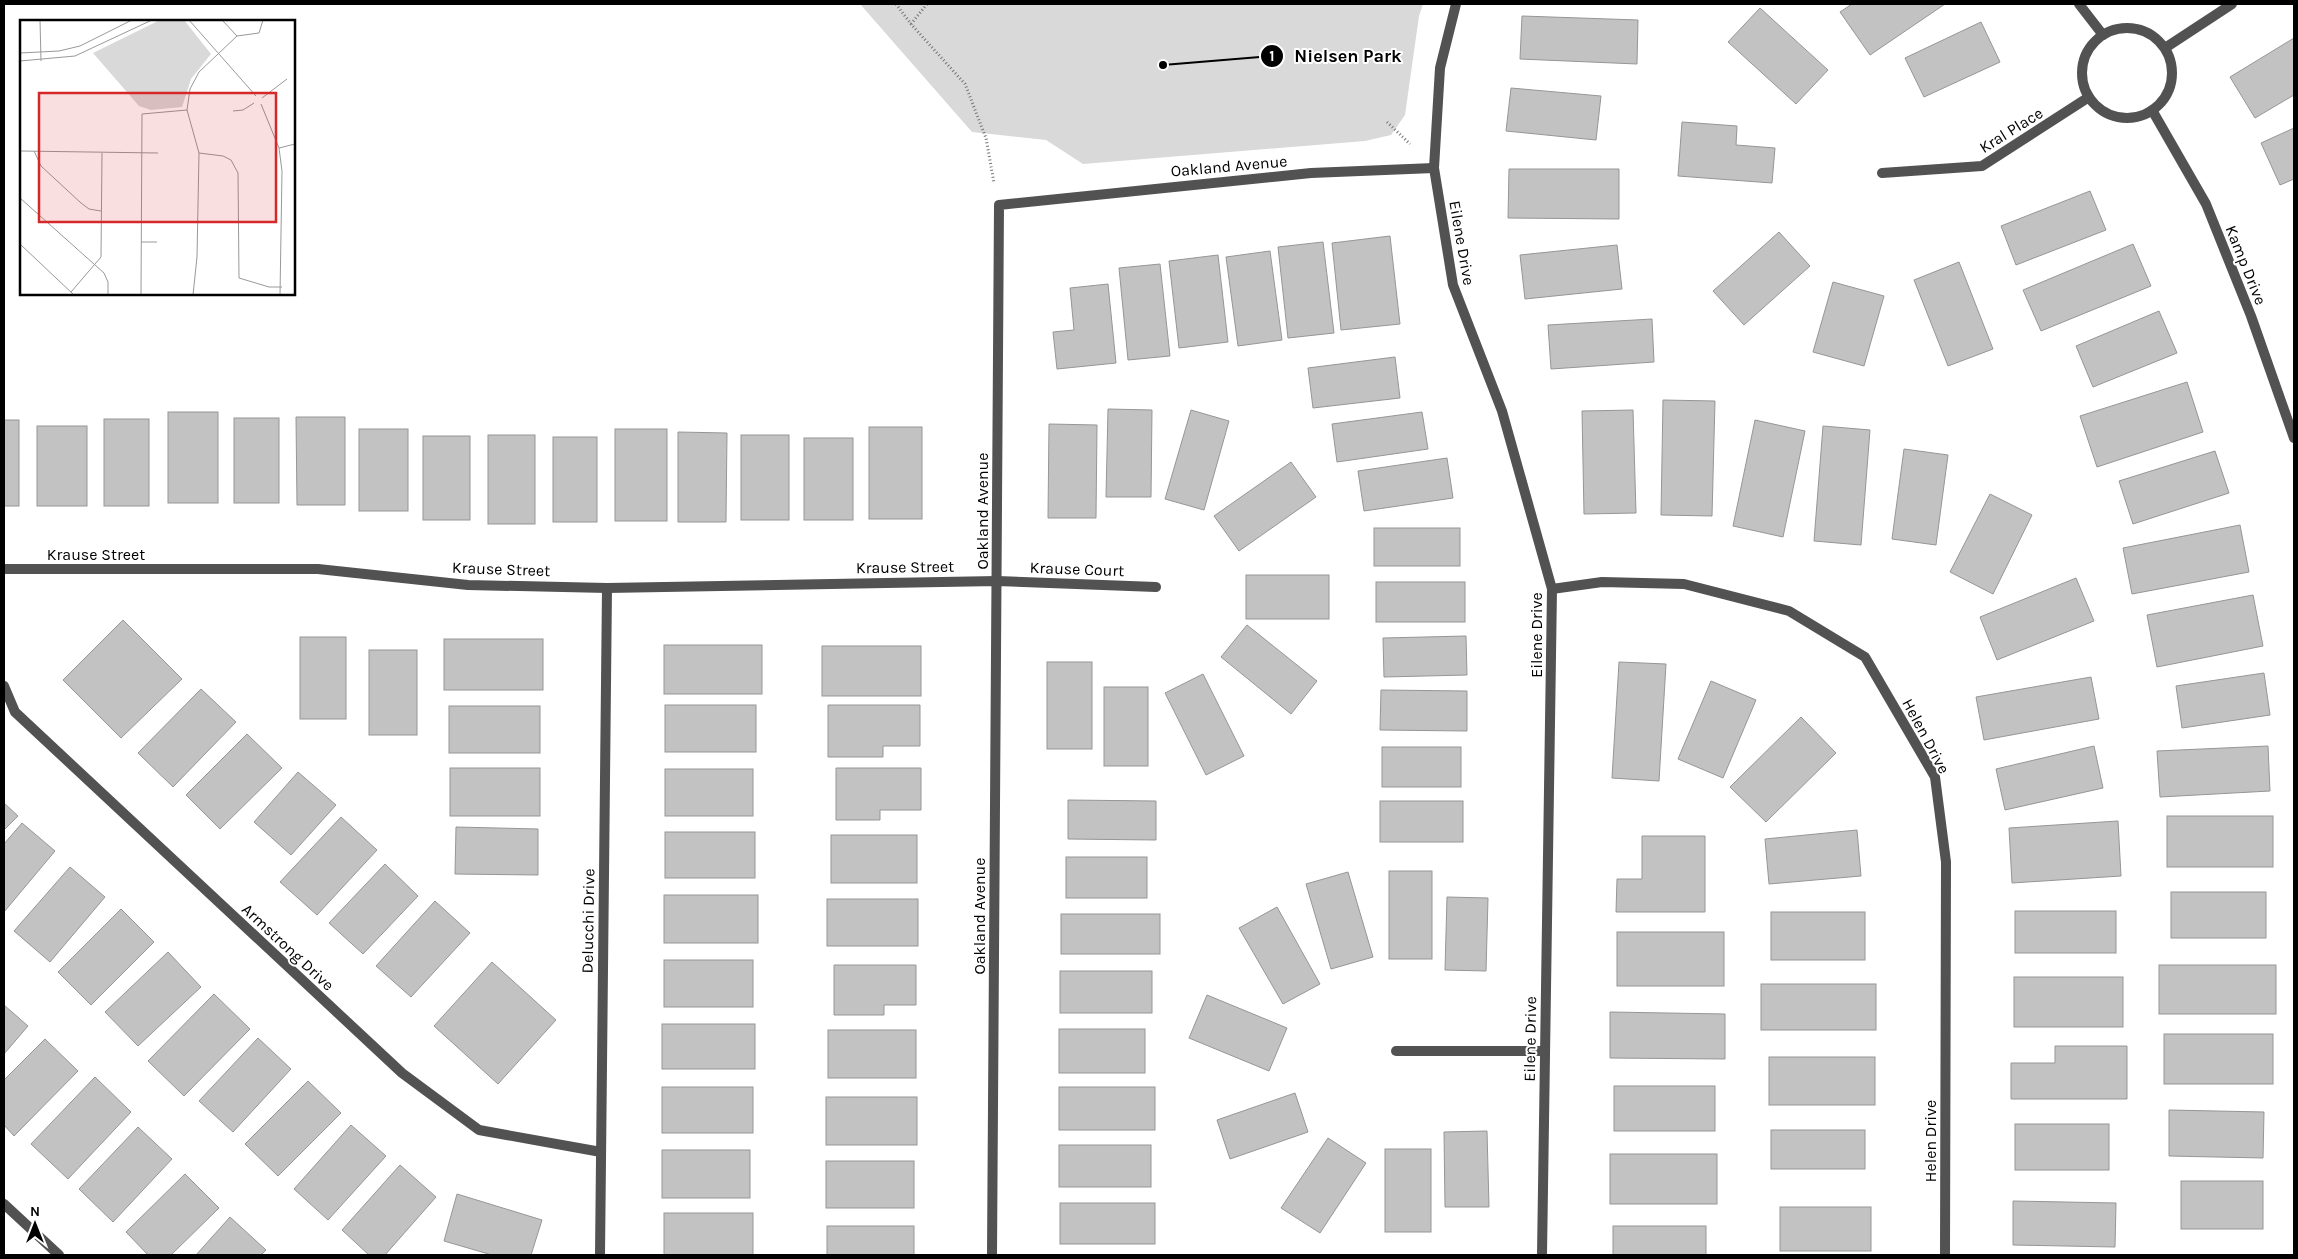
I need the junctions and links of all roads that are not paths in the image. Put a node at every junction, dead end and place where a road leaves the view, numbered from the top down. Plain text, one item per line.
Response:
1 (1456, 4) edge
2 (2079, 4) edge
3 (2232, 4) edge
4 (2103, 34) junction
5 (2165, 48) junction
6 (2089, 98) junction
7 (2152, 110) junction
8 (1434, 168) junction
9 (1882, 173) dead end
10 (2294, 438) edge
11 (4, 569) edge
12 (997, 581) junction
13 (1156, 587) dead end
14 (607, 588) junction
15 (1552, 589) junction
16 (4, 686) edge
17 (1396, 1051) dead end
18 (1544, 1051) junction
19 (601, 1152) junction
20 (4, 1204) edge
21 (60, 1255) edge
22 (600, 1255) edge
23 (992, 1255) edge
24 (1542, 1255) edge
25 (1945, 1255) edge

1 - 8 street, Eilene Drive
2 - 4 street
3 - 5 street
4 - 5 street
4 - 6 street
5 - 7 street
6 - 7 street
6 - 9 street, Kral Place
7 - 10 street, Kamp Drive
8 - 12 street, Oakland Avenue
8 - 15 street, Eilene Drive
11 - 14 street, Krause Street
12 - 13 street, Krause Court
12 - 14 street, Krause Street
12 - 23 street, Oakland Avenue
14 - 19 street, Delucchi Drive
15 - 18 street, Eilene Drive
15 - 25 street, Helen Drive
16 - 19 street, Armstrong Drive
17 - 18 street
18 - 24 street, Eilene Drive
19 - 22 street, Delucchi Drive
20 - 21 street

